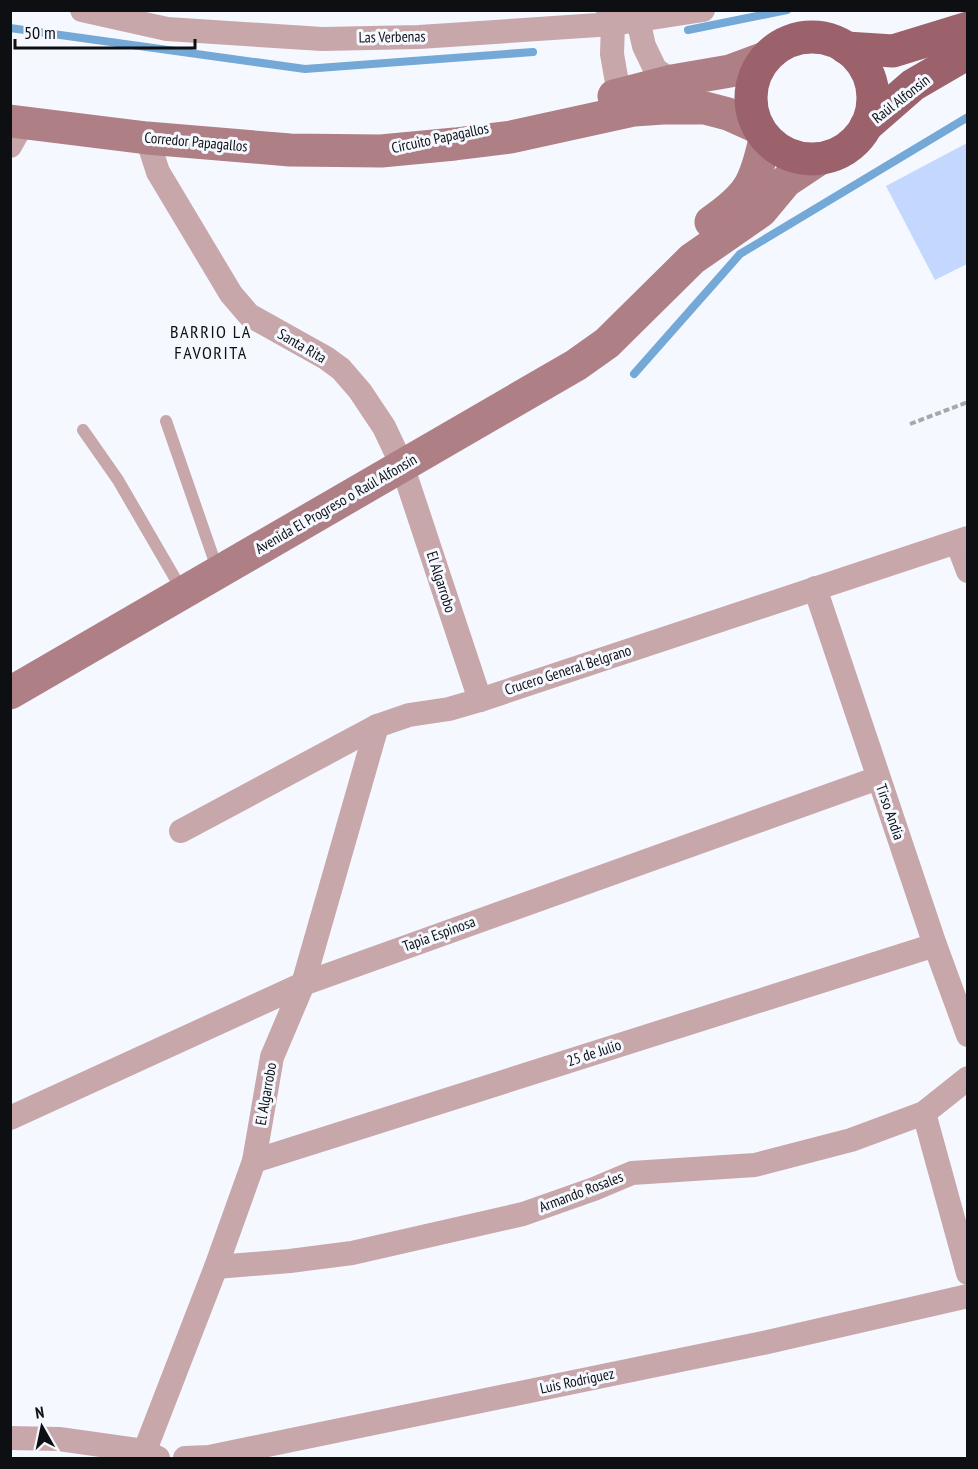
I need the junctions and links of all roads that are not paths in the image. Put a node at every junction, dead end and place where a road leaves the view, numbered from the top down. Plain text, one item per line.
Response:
1 (82, 10) edge
2 (703, 10) edge
3 (611, 17) edge
4 (638, 20) junction
5 (968, 28) edge
6 (846, 48) junction
7 (968, 53) edge
8 (765, 58) junction
9 (672, 81) junction
10 (627, 102) junction
11 (866, 126) junction
12 (15, 130) edge
13 (761, 133) junction
14 (147, 138) junction
15 (381, 151) joint
16 (819, 159) junction
17 (649, 300) junction
18 (166, 421) dead end
19 (83, 430) dead end
20 (402, 465) junction
21 (962, 540) edge
22 (968, 571) edge
23 (219, 572) junction
24 (815, 588) junction
25 (183, 593) junction
26 (10, 693) edge
27 (480, 700) junction
28 (377, 726) junction
29 (878, 778) junction
30 (181, 831) dead end
31 (935, 945) junction
32 (303, 984) junction
33 (968, 1035) edge
34 (968, 1078) edge
35 (924, 1113) junction
36 (10, 1118) edge
37 (254, 1161) junction
38 (216, 1268) junction
39 (968, 1273) edge
40 (968, 1296) edge
41 (10, 1438) edge
42 (148, 1456) edge
43 (185, 1458) edge

1 - 3 street, Las Verbenas
2 - 4 street, Las Verbenas
3 - 4 street, Las Verbenas
3 - 10 street
4 - 9 street
5 - 6 main road
6 - 8 main road
6 - 11 main road
7 - 11 main road, Raúl Alfonsín
8 - 9 street, Circuito Papagallos
8 - 13 main road
9 - 10 street, Circuito Papagallos
10 - 13 street, Circuito Papagallos
10 - 15 street, Circuito Papagallos
11 - 16 main road
12 - 14 street, Corredor Papagallos
13 - 16 main road
13 - 17 street
14 - 15 street, Corredor Papagallos
14 - 20 street, Santa Rita
16 - 17 street
17 - 20 street, Avenida El Progreso o Raúl Alfonsín
18 - 23 lane
19 - 25 lane
20 - 23 street, Avenida El Progreso o Raúl Alfonsín
20 - 27 street, El Algarrobo
21 - 22 street
21 - 24 street, Crucero General Belgrano
23 - 25 street, Avenida El Progreso o Raúl Alfonsín
24 - 27 street, Crucero General Belgrano
24 - 29 street, Tirso Andia
25 - 26 street, Avenida El Progreso o Raúl Alfonsín
27 - 28 street, Crucero General Belgrano
28 - 30 street, Crucero General Belgrano
28 - 32 street, El Algarrobo
29 - 31 street, Tirso Andia
29 - 32 street, Tapia Espinosa
31 - 33 street, Tirso Andia
31 - 37 street, 25 de Julio
32 - 36 street, Tapia Espinosa
32 - 37 street, El Algarrobo
34 - 35 street, Armando Rosales
35 - 38 street, Armando Rosales
35 - 39 street
37 - 38 street, El Algarrobo
38 - 42 street, El Algarrobo
40 - 43 street, Luis Rodriguez
41 - 42 street

